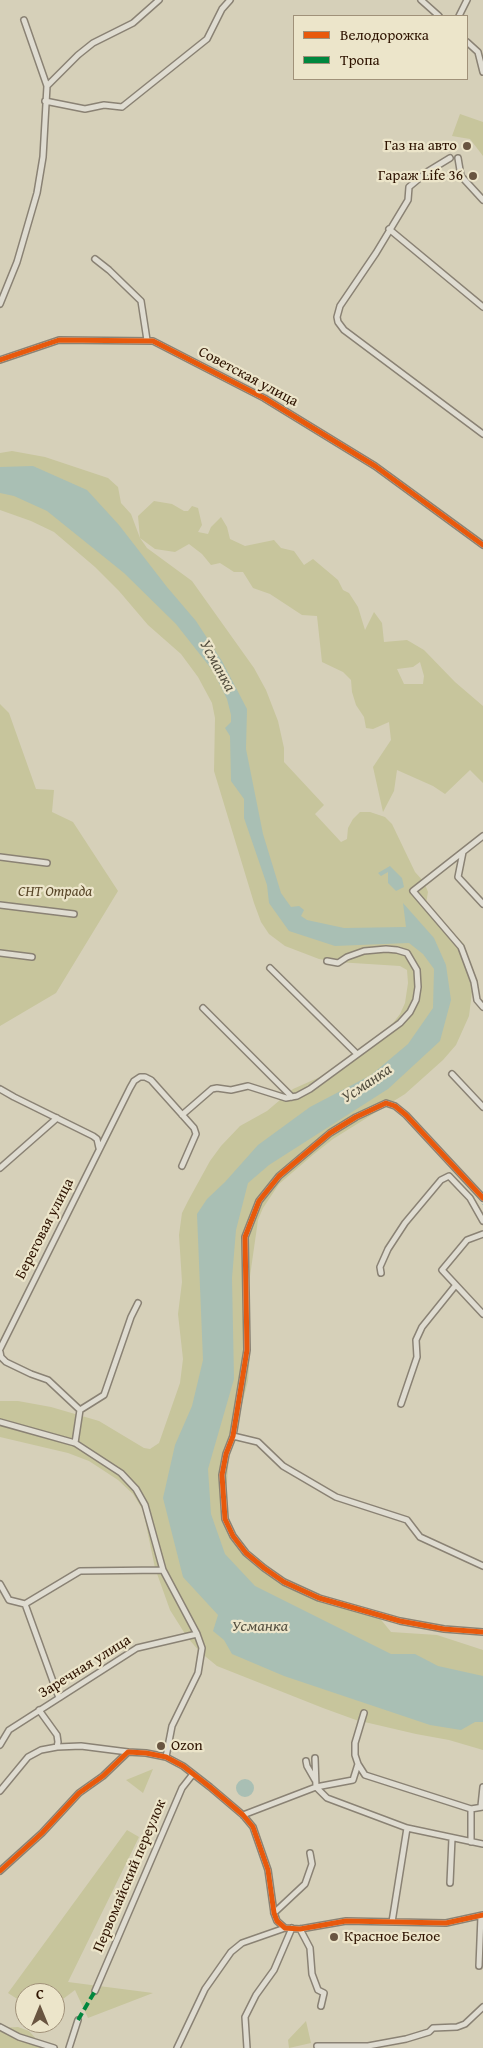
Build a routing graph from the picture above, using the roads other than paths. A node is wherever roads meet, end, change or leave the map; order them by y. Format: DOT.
graph roads {
  1 [pos="159,0"];
  2 [pos="230,0"];
  3 [pos="422,0"];
  4 [pos="467,0"];
  5 [pos="438,15"];
  6 [pos="460,15"];
  7 [pos="24,20"];
  8 [pos="468,43"];
  9 [pos="483,72"];
  10 [pos="47,86"];
  11 [pos="45,101"];
  12 [pos="450,158"];
  13 [pos="458,158"];
  14 [pos="483,200"];
  15 [pos="389,229"];
  16 [pos="95,259"];
  17 [pos="0,304"];
  18 [pos="483,307"];
  19 [pos="147,340"];
  20 [pos="0,360"];
  21 [pos="483,434"];
  22 [pos="483,545"];
  23 [pos="483,836"];
  24 [pos="463,851"];
  25 [pos="0,857"];
  26 [pos="46,863"];
  27 [pos="483,904"];
  28 [pos="0,905"];
  29 [pos="74,914"];
  30 [pos="0,953"];
  31 [pos="32,957"];
  32 [pos="327,961"];
  33 [pos="270,968"];
  34 [pos="483,1007"];
  35 [pos="203,1008"];
  36 [pos="357,1054"];
  37 [pos="452,1074"];
  38 [pos="0,1088"];
  39 [pos="292,1097"];
  40 [pos="483,1107"];
  41 [pos="182,1115"];
  42 [pos="57,1118"];
  43 [pos="99,1149"];
  44 [pos="182,1166"];
  45 [pos="0,1168"];
  46 [pos="483,1198"];
  47 [pos="483,1221"];
  48 [pos="483,1234"];
  49 [pos="381,1273"];
  50 [pos="455,1286"];
  51 [pos="138,1303"];
  52 [pos="483,1314"];
  53 [pos="0,1350"];
  54 [pos="401,1404"];
  55 [pos="80,1410"];
  56 [pos="0,1422"];
  57 [pos="233,1436"];
  58 [pos="75,1443"];
  59 [pos="483,1565"];
  60 [pos="163,1570"];
  61 [pos="0,1584"];
  62 [pos="25,1604"];
  63 [pos="483,1632"];
  64 [pos="197,1634"];
  65 [pos="58,1698"];
  66 [pos="40,1710"];
  67 [pos="364,1713"];
  68 [pos="0,1745"];
  69 [pos="57,1747"];
  70 [pos="128,1752"];
  71 [pos="166,1757"];
  72 [pos="315,1758"];
  73 [pos="306,1761"];
  74 [pos="358,1764"];
  75 [pos="193,1774"];
  76 [pos="315,1780"];
  77 [pos="316,1787"];
  78 [pos="483,1787"];
  79 [pos="0,1791"];
  80 [pos="482,1807"];
  81 [pos="471,1809"];
  82 [pos="243,1815"];
  83 [pos="407,1828"];
  84 [pos="452,1838"];
  85 [pos="471,1842"];
  86 [pos="483,1844"];
  87 [pos="310,1853"];
  88 [pos="0,1871"];
  89 [pos="450,1883"];
  90 [pos="274,1912"];
  91 [pos="482,1916"];
  92 [pos="392,1922"];
  93 [pos="285,1928"];
  94 [pos="292,1928"];
  95 [pos="300,1929"];
  96 [pos="479,1966"];
  97 [pos="95,1991"];
  98 [pos="322,2006"];
  99 [pos="483,2006"];
  100 [pos="78,2020"];
  101 [pos="0,2027"];
  102 [pos="317,2046"];
  103 [pos="54,2048"];
  104 [pos="69,2048"];
  105 [pos="177,2048"];
  106 [pos="247,2048"];
  1 -- 10 [label="street"];
  2 -- 11 [label="street"];
  3 -- 5 [label="street"];
  4 -- 6 [label="street"];
  7 -- 10 [label="street"];
  8 -- 9 [label="street"];
  10 -- 11 [label="street"];
  11 -- 17 [label="street"];
  12 -- 15 [label="street"];
  13 -- 14 [label="street"];
  15 -- 18 [label="street"];
  15 -- 21 [label="street"];
  16 -- 19 [label="street"];
  19 -- 20 [label="street, Советская улица"];
  19 -- 22 [label="street, Советская улица"];
  23 -- 24 [label="street"];
  24 -- 27 [label="street"];
  24 -- 34 [label="street"];
  25 -- 26 [label="street"];
  28 -- 29 [label="street"];
  30 -- 31 [label="street"];
  32 -- 36 [label="street"];
  33 -- 36 [label="street"];
  35 -- 39 [label="street"];
  36 -- 39 [label="street"];
  37 -- 40 [label="street"];
  38 -- 42 [label="street"];
  39 -- 41 [label="street"];
  41 -- 43 [label="street, Береговая улица"];
  41 -- 44 [label="street"];
  42 -- 43 [label="street"];
  42 -- 45 [label="street"];
  43 -- 53 [label="street, Береговая улица"];
  46 -- 57 [label="street"];
  47 -- 49 [label="street"];
  48 -- 50 [label="street"];
  50 -- 52 [label="street"];
  50 -- 54 [label="street"];
  51 -- 55 [label="street"];
  53 -- 55 [label="street, Береговая улица"];
  55 -- 58 [label="street"];
  56 -- 58 [label="street"];
  57 -- 59 [label="street"];
  57 -- 63 [label="street"];
  58 -- 60 [label="street"];
  60 -- 62 [label="street"];
  60 -- 64 [label="street"];
  61 -- 62 [label="street"];
  62 -- 65 [label="street"];
  64 -- 65 [label="street, Заречная улица"];
  64 -- 71 [label="street"];
  65 -- 66 [label="street, Заречная улица"];
  66 -- 68 [label="street, Заречная улица"];
  66 -- 69 [label="street"];
  67 -- 74 [label="street"];
  69 -- 70 [label="street"];
  69 -- 79 [label="street"];
  70 -- 71 [label="street"];
  70 -- 88 [label="street"];
  71 -- 75 [label="street"];
  72 -- 76 [label="street"];
  73 -- 76 [label="street"];
  74 -- 77 [label="street"];
  74 -- 81 [label="street"];
  75 -- 82 [label="street"];
  75 -- 97 [label="street, Первомайский переулок"];
  76 -- 77 [label="street"];
  77 -- 82 [label="street"];
  77 -- 83 [label="street"];
  78 -- 80 [label="street"];
  80 -- 81 [label="street"];
  81 -- 85 [label="street"];
  82 -- 90 [label="street"];
  83 -- 84 [label="street"];
  83 -- 92 [label="street"];
  84 -- 85 [label="street"];
  84 -- 89 [label="street"];
  85 -- 86 [label="street"];
  87 -- 90 [label="street"];
  90 -- 93 [label="street"];
  91 -- 92 [label="street"];
  91 -- 96 [label="street"];
  92 -- 95 [label="street"];
  93 -- 94 [label="street"];
  93 -- 105 [label="street"];
  94 -- 95 [label="street"];
  94 -- 106 [label="street"];
  95 -- 98 [label="street"];
  99 -- 102 [label="street"];
  100 -- 104 [label="street"];
  101 -- 103 [label="street"];
}
